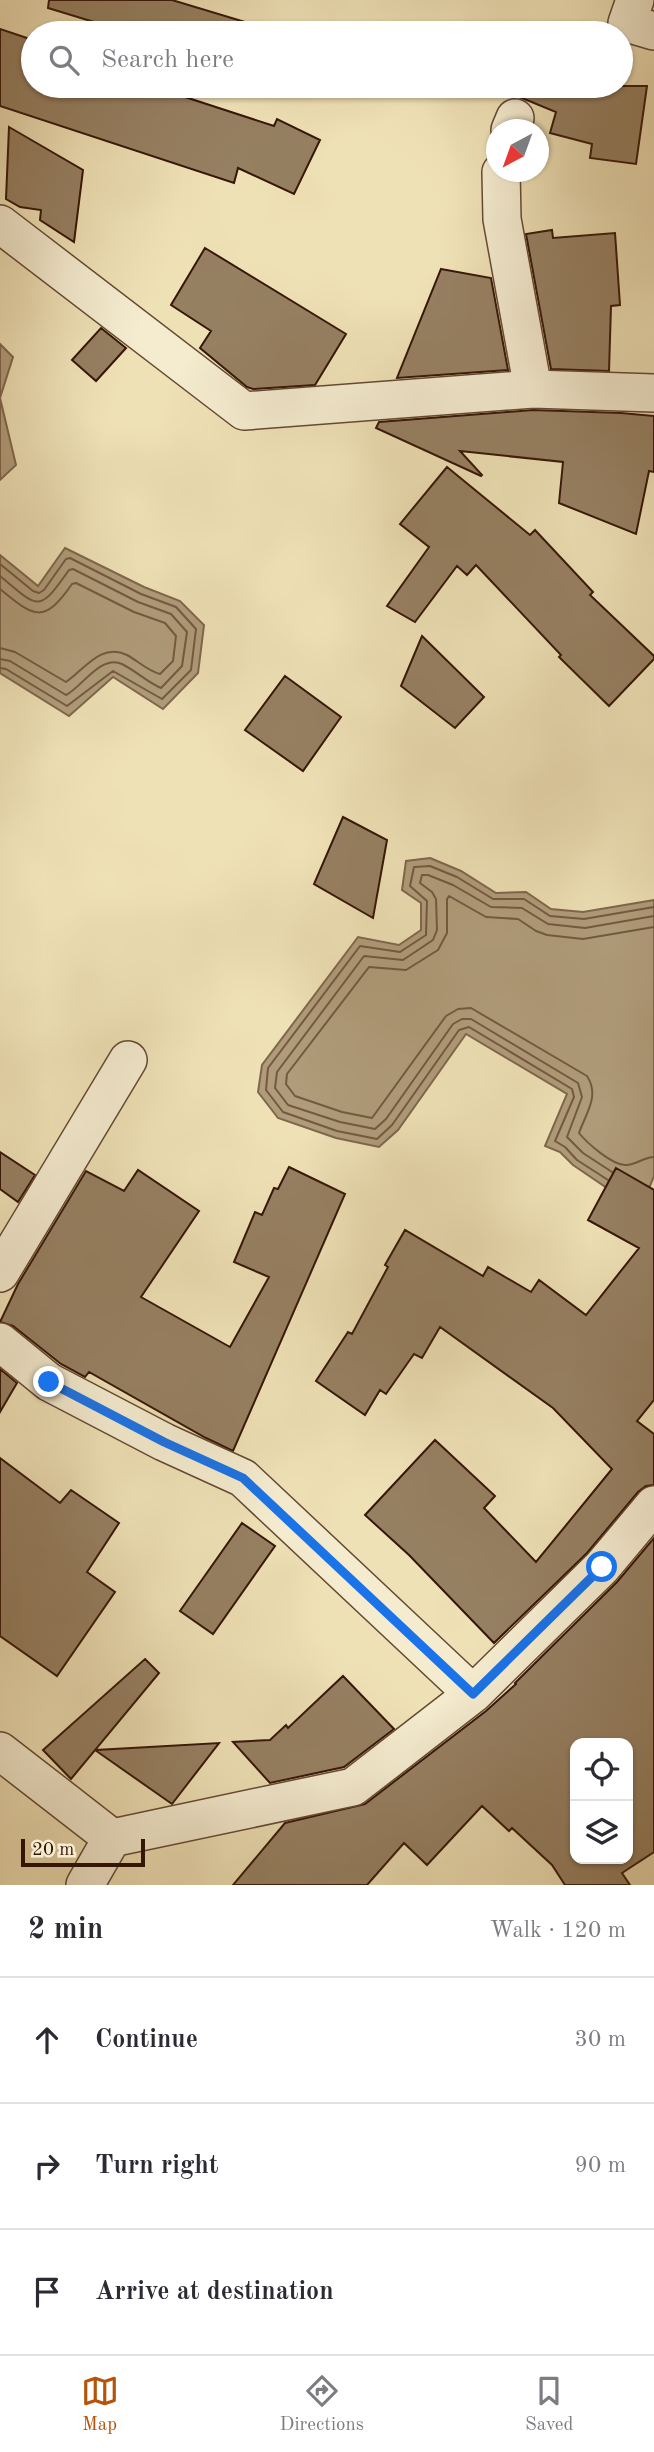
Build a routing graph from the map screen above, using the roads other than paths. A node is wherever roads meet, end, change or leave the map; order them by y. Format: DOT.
graph roads {
  1 [pos="635,0"];
  2 [pos="628,21"];
  3 [pos="633,25"];
  4 [pos="654,31"];
  5 [pos="500,182"];
  6 [pos="0,224"];
  7 [pos="533,389"];
  8 [pos="654,393"];
  9 [pos="128,1060"];
  10 [pos="0,1273"];
  11 [pos="0,1342"];
  12 [pos="654,1505"];
  13 [pos="473,1694"];
  14 [pos="0,1751"];
  15 [pos="112,1838"];
  16 [pos="85,1885"];
  1 -- 2 [label="street"];
  3 -- 4 [label="street"];
  5 -- 7 [label="street"];
  6 -- 7 [label="street"];
  7 -- 8 [label="street"];
  9 -- 10 [label="street"];
  11 -- 13 [label="street"];
  12 -- 13 [label="street"];
  13 -- 15 [label="street"];
  14 -- 15 [label="street"];
  15 -- 16 [label="street"];
}
